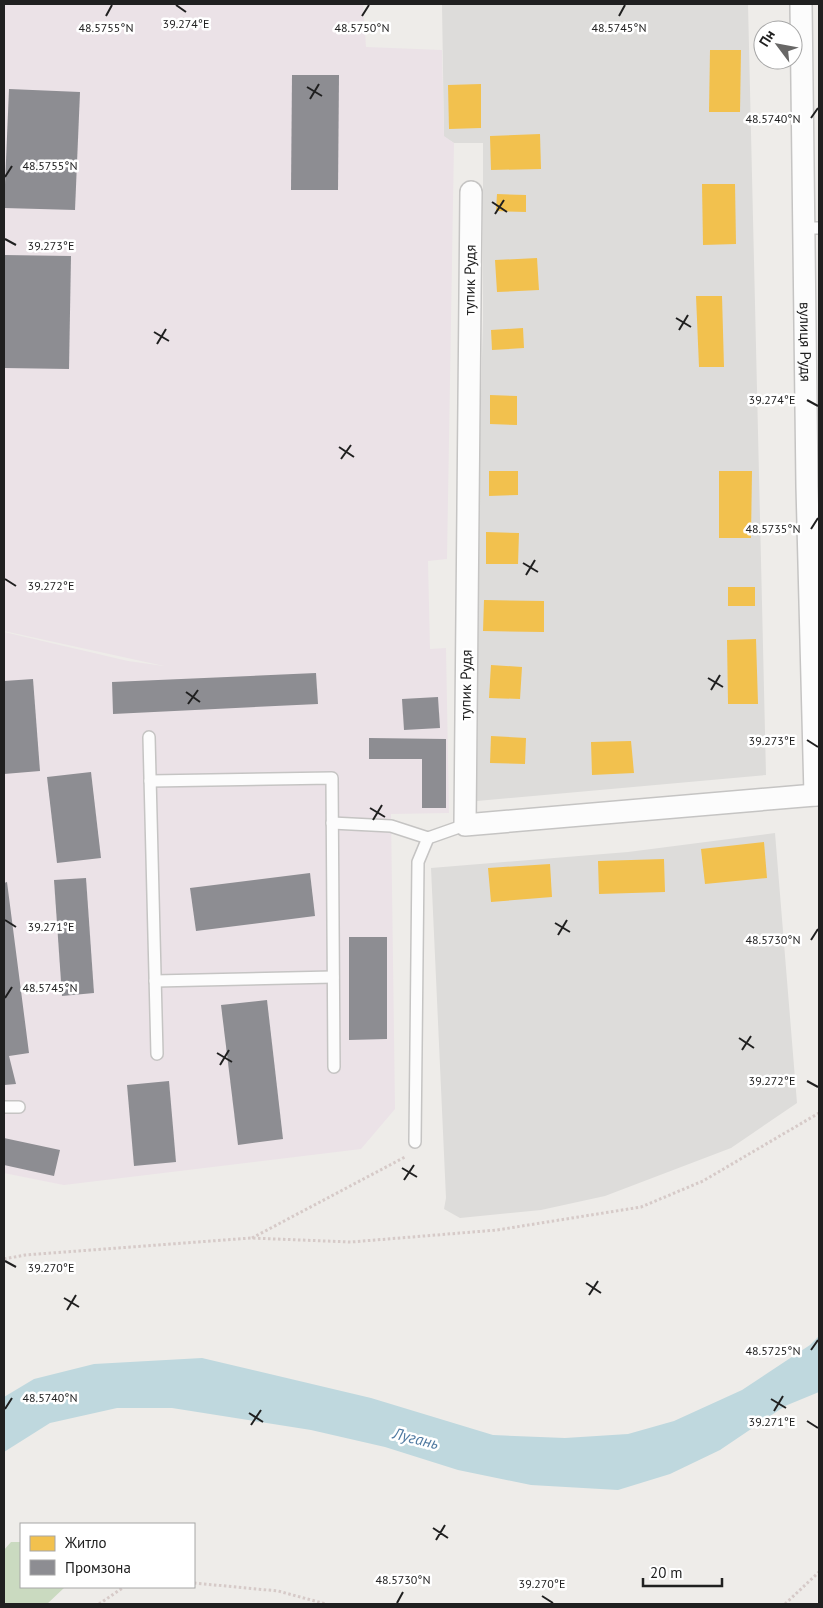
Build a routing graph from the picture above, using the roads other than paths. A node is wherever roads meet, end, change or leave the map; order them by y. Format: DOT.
graph roads {
  1 [pos="801,4"];
  2 [pos="471,192"];
  3 [pos="811,228"];
  4 [pos="813,486"];
  5 [pos="149,737"];
  6 [pos="150,781"];
  7 [pos="817,795"];
  8 [pos="332,823"];
  9 [pos="465,825"];
  10 [pos="428,838"];
  11 [pos="333,977"];
  12 [pos="156,981"];
  13 [pos="157,1054"];
  14 [pos="334,1067"];
  15 [pos="4,1107"];
  16 [pos="19,1107"];
  17 [pos="415,1142"];
  1 -- 3 [label="street, вулиця Рудя"];
  2 -- 9 [label="street, тупик Рудя"];
  3 -- 4 [label="street, вулиця Рудя"];
  4 -- 7 [label="street, вулиця Рудя"];
  5 -- 6 [label="lane"];
  6 -- 8 [label="lane"];
  6 -- 12 [label="lane"];
  7 -- 9 [label="street"];
  8 -- 10 [label="lane"];
  8 -- 11 [label="lane"];
  9 -- 10 [label="lane"];
  10 -- 17 [label="lane"];
  11 -- 12 [label="lane"];
  11 -- 14 [label="lane"];
  12 -- 13 [label="lane"];
  15 -- 16 [label="lane"];
}
